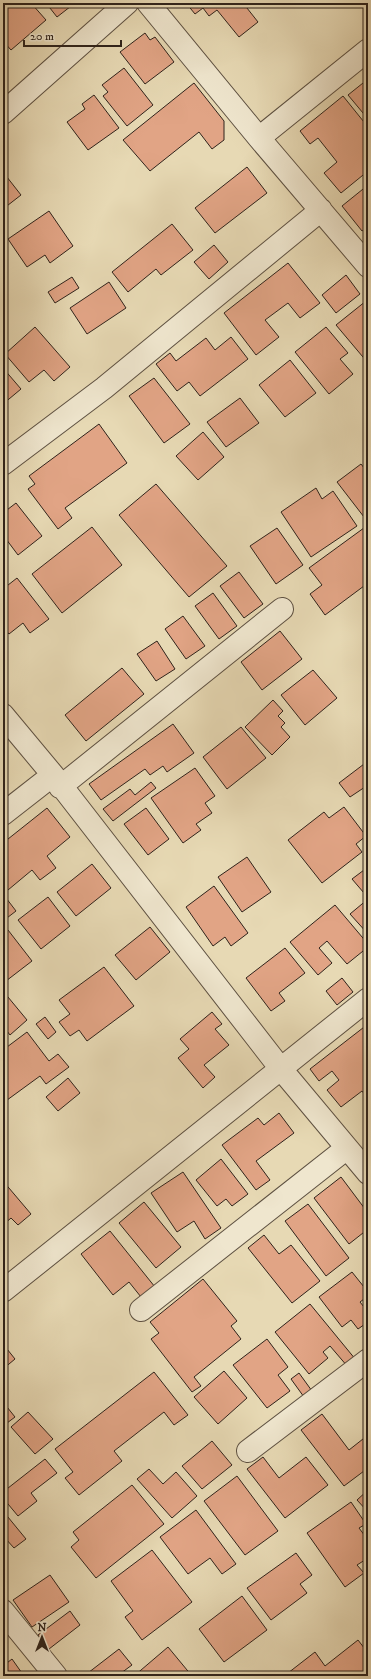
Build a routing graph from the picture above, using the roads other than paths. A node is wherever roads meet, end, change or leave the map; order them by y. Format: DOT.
graph roads {
  1 [pos="127,3"];
  2 [pos="148,3"];
  3 [pos="368,50"];
  4 [pos="3,113"];
  5 [pos="258,138"];
  6 [pos="321,210"];
  7 [pos="368,266"];
  8 [pos="3,464"];
  9 [pos="282,609"];
  10 [pos="3,715"];
  11 [pos="56,781"];
  12 [pos="3,814"];
  13 [pos="368,999"];
  14 [pos="281,1069"];
  15 [pos="347,1148"];
  16 [pos="368,1173"];
  17 [pos="3,1291"];
  18 [pos="141,1310"];
  19 [pos="368,1360"];
  20 [pos="248,1451"];
  21 [pos="3,1611"];
  22 [pos="56,1676"];
  1 -- 4 [label="street"];
  2 -- 5 [label="street"];
  3 -- 5 [label="street"];
  5 -- 6 [label="street"];
  6 -- 7 [label="street"];
  6 -- 8 [label="street"];
  9 -- 11 [label="street"];
  10 -- 11 [label="street"];
  11 -- 12 [label="street"];
  11 -- 14 [label="street"];
  13 -- 14 [label="street"];
  14 -- 15 [label="street"];
  14 -- 17 [label="street"];
  15 -- 16 [label="street"];
  15 -- 18 [label="street"];
  19 -- 20 [label="street"];
  21 -- 22 [label="street"];
}
